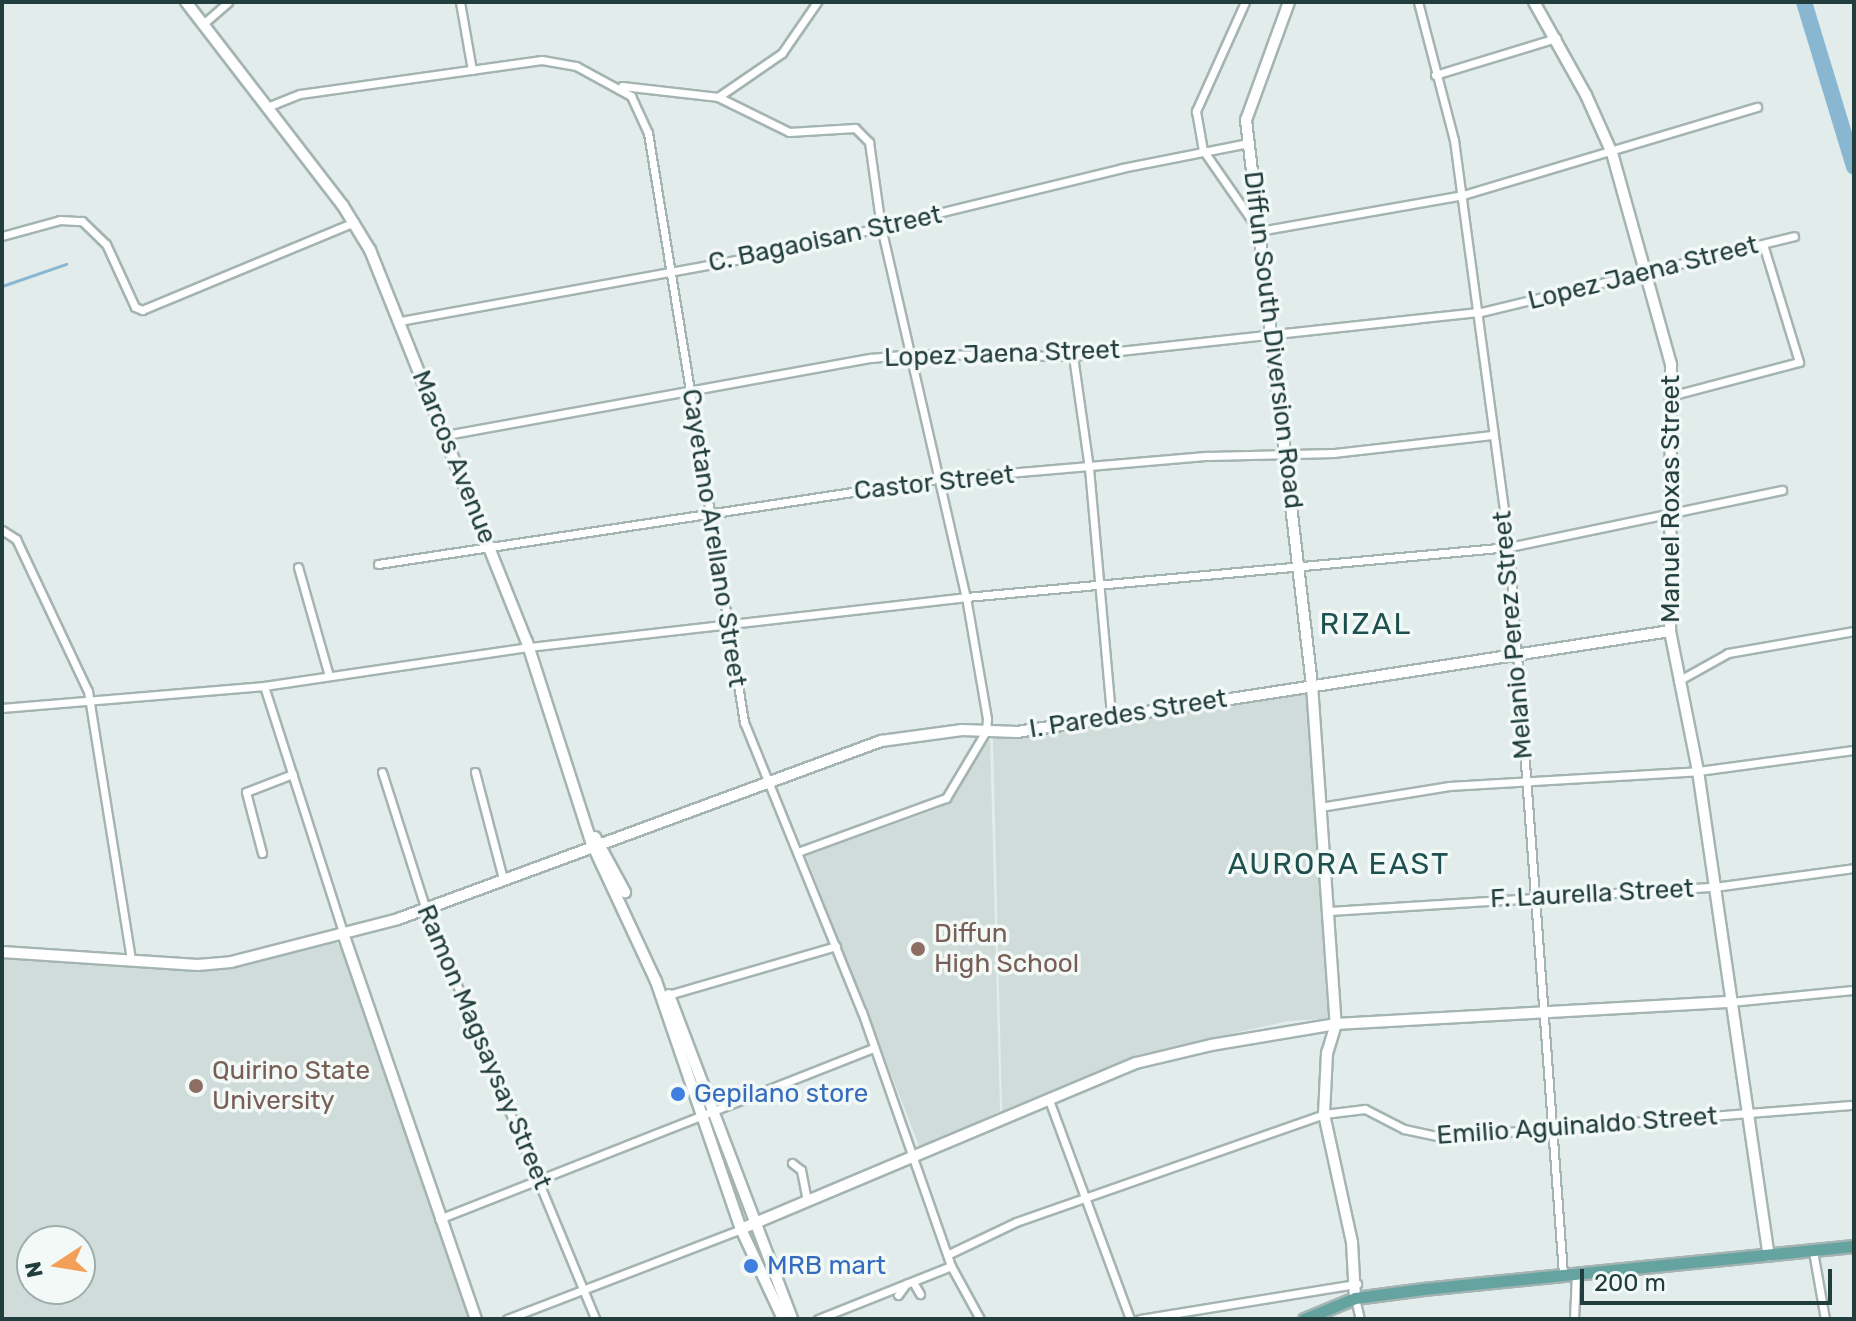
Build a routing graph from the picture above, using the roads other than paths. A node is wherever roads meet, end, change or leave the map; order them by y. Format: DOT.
graph roads {
  1 [pos="186,2"];
  2 [pos="228,2"];
  3 [pos="460,2"];
  4 [pos="817,2"];
  5 [pos="1245,2"];
  6 [pos="1289,2"];
  7 [pos="1418,2"];
  8 [pos="1534,2"];
  9 [pos="203,24"];
  10 [pos="1556,38"];
  11 [pos="472,70"];
  12 [pos="1435,75"];
  13 [pos="622,86"];
  14 [pos="718,97"];
  15 [pos="267,107"];
  16 [pos="1757,107"];
  17 [pos="1248,143"];
  18 [pos="1203,150"];
  19 [pos="1612,153"];
  20 [pos="1463,195"];
  21 [pos="354,222"];
  22 [pos="881,227"];
  23 [pos="1259,231"];
  24 [pos="2,236"];
  25 [pos="1794,236"];
  26 [pos="1763,244"];
  27 [pos="668,272"];
  28 [pos="1646,272"];
  29 [pos="1481,312"];
  30 [pos="400,321"];
  31 [pos="1275,336"];
  32 [pos="912,354"];
  33 [pos="1073,356"];
  34 [pos="691,391"];
  35 [pos="1674,395"];
  36 [pos="446,435"];
  37 [pos="1493,435"];
  38 [pos="1289,455"];
  39 [pos="1089,468"];
  40 [pos="938,479"];
  41 [pos="1782,490"];
  42 [pos="710,510"];
  43 [pos="1668,517"];
  44 [pos="2,530"];
  45 [pos="489,544"];
  46 [pos="1509,547"];
  47 [pos="378,564"];
  48 [pos="298,567"];
  49 [pos="1302,567"];
  50 [pos="1098,586"];
  51 [pos="966,597"];
  52 [pos="729,623"];
  53 [pos="1670,631"];
  54 [pos="1854,631"];
  55 [pos="529,647"];
  56 [pos="1517,654"];
  57 [pos="329,676"];
  58 [pos="1678,681"];
  59 [pos="1312,685"];
  60 [pos="264,686"];
  61 [pos="89,702"];
  62 [pos="2,708"];
  63 [pos="1111,714"];
  64 [pos="986,731"];
  65 [pos="1854,750"];
  66 [pos="1698,771"];
  67 [pos="382,772"];
  68 [pos="475,772"];
  69 [pos="293,774"];
  70 [pos="770,780"];
  71 [pos="1525,781"];
  72 [pos="1320,807"];
  73 [pos="594,839"];
  74 [pos="798,852"];
  75 [pos="262,853"];
  76 [pos="1854,868"];
  77 [pos="503,879"];
  78 [pos="1714,887"];
  79 [pos="1533,898"];
  80 [pos="426,910"];
  81 [pos="1329,911"];
  82 [pos="344,936"];
  83 [pos="836,946"];
  84 [pos="2,952"];
  85 [pos="131,958"];
  86 [pos="1854,990"];
  87 [pos="666,995"];
  88 [pos="1731,1002"];
  89 [pos="1542,1014"];
  90 [pos="1336,1024"];
  91 [pos="871,1049"];
  92 [pos="1049,1100"];
  93 [pos="1854,1105"];
  94 [pos="1324,1114"];
  95 [pos="1750,1114"];
  96 [pos="705,1116"];
  97 [pos="1553,1126"];
  98 [pos="912,1155"];
  99 [pos="792,1163"];
  100 [pos="541,1180"];
  101 [pos="807,1200"];
  102 [pos="1084,1202"];
  103 [pos="439,1219"];
  104 [pos="747,1226"];
  105 [pos="1854,1246"];
  106 [pos="1813,1251"];
  107 [pos="949,1254"];
  108 [pos="1769,1256"];
  109 [pos="951,1266"];
  110 [pos="1570,1274"];
  111 [pos="910,1283"];
  112 [pos="1357,1284"];
  113 [pos="583,1290"];
  114 [pos="920,1294"];
  115 [pos="898,1295"];
  116 [pos="1355,1298"];
  117 [pos="1314,1316"];
  118 [pos="476,1319"];
  119 [pos="507,1319"];
  120 [pos="595,1319"];
  121 [pos="783,1319"];
  122 [pos="792,1319"];
  123 [pos="818,1319"];
  124 [pos="980,1319"];
  125 [pos="1130,1319"];
  126 [pos="1140,1319"];
  127 [pos="1304,1319"];
  128 [pos="1360,1319"];
  129 [pos="1574,1319"];
  130 [pos="1825,1319"];
  1 -- 9 [label="street, Marcos Avenue"];
  2 -- 9 [label="street"];
  3 -- 11 [label="street"];
  4 -- 14 [label="street"];
  5 -- 18 [label="street"];
  6 -- 17 [label="street, Diffun South Diversion Road"];
  7 -- 12 [label="street, Melanio Perez Street"];
  8 -- 10 [label="street, Manuel Roxas Street"];
  9 -- 15 [label="street, Marcos Avenue"];
  10 -- 12 [label="street"];
  10 -- 19 [label="street, Manuel Roxas Street"];
  11 -- 13 [label="street"];
  11 -- 15 [label="street"];
  12 -- 20 [label="street, Melanio Perez Street"];
  13 -- 14 [label="street"];
  13 -- 27 [label="street, Cayetano Arellano Street"];
  14 -- 22 [label="street"];
  15 -- 21 [label="street, Marcos Avenue"];
  16 -- 19 [label="street"];
  17 -- 18 [label="street, C. Bagaoisan Street"];
  17 -- 23 [label="street, Diffun South Diversion Road"];
  18 -- 22 [label="street, C. Bagaoisan Street"];
  18 -- 23 [label="street"];
  19 -- 20 [label="street"];
  19 -- 28 [label="street, Manuel Roxas Street"];
  20 -- 23 [label="street"];
  20 -- 29 [label="street, Melanio Perez Street"];
  21 -- 24 [label="street"];
  21 -- 30 [label="street, Marcos Avenue"];
  22 -- 27 [label="street, C. Bagaoisan Street"];
  22 -- 32 [label="street"];
  23 -- 31 [label="street, Diffun South Diversion Road"];
  25 -- 26 [label="street, Lopez Jaena Street"];
  26 -- 28 [label="street, Lopez Jaena Street"];
  26 -- 35 [label="street"];
  27 -- 30 [label="street, C. Bagaoisan Street"];
  27 -- 34 [label="street, Cayetano Arellano Street"];
  28 -- 29 [label="street, Lopez Jaena Street"];
  28 -- 35 [label="street, Manuel Roxas Street"];
  29 -- 31 [label="street, Lopez Jaena Street"];
  29 -- 37 [label="street, Melanio Perez Street"];
  30 -- 36 [label="street, Marcos Avenue"];
  31 -- 33 [label="street, Lopez Jaena Street"];
  31 -- 38 [label="street, Diffun South Diversion Road"];
  32 -- 33 [label="street, Lopez Jaena Street"];
  32 -- 34 [label="street, Lopez Jaena Street"];
  32 -- 40 [label="street"];
  33 -- 39 [label="street"];
  34 -- 36 [label="street, Lopez Jaena Street"];
  34 -- 42 [label="street, Cayetano Arellano Street"];
  35 -- 43 [label="street, Manuel Roxas Street"];
  36 -- 45 [label="street, Marcos Avenue"];
  37 -- 38 [label="street, Castor Street"];
  37 -- 46 [label="street, Melanio Perez Street"];
  38 -- 39 [label="street, Castor Street"];
  38 -- 49 [label="street, Diffun South Diversion Road"];
  39 -- 40 [label="street, Castor Street"];
  39 -- 50 [label="street"];
  40 -- 42 [label="street, Castor Street"];
  40 -- 51 [label="street"];
  41 -- 43 [label="street"];
  42 -- 45 [label="street, Castor Street"];
  42 -- 52 [label="street, Cayetano Arellano Street"];
  43 -- 46 [label="street"];
  43 -- 53 [label="street, Manuel Roxas Street"];
  44 -- 61 [label="street"];
  45 -- 47 [label="street, Castor Street"];
  45 -- 55 [label="street, Marcos Avenue"];
  46 -- 49 [label="street"];
  46 -- 56 [label="street, Melanio Perez Street"];
  48 -- 57 [label="street"];
  49 -- 50 [label="street"];
  49 -- 59 [label="street, Diffun South Diversion Road"];
  50 -- 51 [label="street"];
  50 -- 63 [label="street"];
  51 -- 52 [label="street"];
  51 -- 64 [label="street"];
  52 -- 55 [label="street"];
  52 -- 70 [label="street, Cayetano Arellano Street"];
  53 -- 56 [label="street, I. Paredes Street"];
  53 -- 58 [label="street, Manuel Roxas Street"];
  54 -- 58 [label="street"];
  55 -- 57 [label="street"];
  55 -- 73 [label="street, Marcos Avenue"];
  56 -- 59 [label="street, I. Paredes Street"];
  56 -- 71 [label="street, Melanio Perez Street"];
  57 -- 60 [label="street"];
  58 -- 66 [label="street, Manuel Roxas Street"];
  59 -- 63 [label="street, I. Paredes Street"];
  59 -- 72 [label="street, Diffun South Diversion Road"];
  60 -- 61 [label="street"];
  60 -- 69 [label="street"];
  61 -- 62 [label="street"];
  61 -- 85 [label="street"];
  63 -- 64 [label="street, I. Paredes Street"];
  64 -- 70 [label="street, I. Paredes Street"];
  64 -- 74 [label="street"];
  65 -- 66 [label="street"];
  66 -- 71 [label="street"];
  66 -- 78 [label="street, Manuel Roxas Street"];
  67 -- 80 [label="street, Ramon Magsaysay Street"];
  68 -- 77 [label="street"];
  69 -- 75 [label="street"];
  69 -- 82 [label="street"];
  70 -- 73 [label="street, I. Paredes Street"];
  70 -- 74 [label="street, Cayetano Arellano Street"];
  71 -- 72 [label="street"];
  71 -- 79 [label="street, Melanio Perez Street"];
  72 -- 81 [label="street, Diffun South Diversion Road"];
  73 -- 77 [label="street, I. Paredes Street"];
  73 -- 87 [label="street, Marcos Avenue"];
  74 -- 83 [label="street, Cayetano Arellano Street"];
  76 -- 78 [label="street, F. Laurella Street"];
  77 -- 80 [label="street, I. Paredes Street"];
  78 -- 79 [label="street, F. Laurella Street"];
  78 -- 88 [label="street, Manuel Roxas Street"];
  79 -- 81 [label="street, F. Laurella Street"];
  79 -- 89 [label="street, Melanio Perez Street"];
  80 -- 82 [label="street, I. Paredes Street"];
  80 -- 100 [label="street, Ramon Magsaysay Street"];
  81 -- 90 [label="street, Diffun South Diversion Road"];
  82 -- 85 [label="street, I. Paredes Street"];
  82 -- 103 [label="street"];
  83 -- 87 [label="street"];
  83 -- 91 [label="street, Cayetano Arellano Street"];
  84 -- 85 [label="street, I. Paredes Street"];
  86 -- 88 [label="street"];
  87 -- 96 [label="street, Marcos Avenue"];
  88 -- 89 [label="street"];
  88 -- 95 [label="street, Manuel Roxas Street"];
  89 -- 90 [label="street"];
  89 -- 97 [label="street, Melanio Perez Street"];
  90 -- 92 [label="street"];
  90 -- 94 [label="street, Diffun South Diversion Road"];
  91 -- 96 [label="street"];
  91 -- 98 [label="street, Cayetano Arellano Street"];
  92 -- 98 [label="street"];
  92 -- 102 [label="street"];
  93 -- 95 [label="street, Emilio Aguinaldo Street"];
  94 -- 97 [label="street, Emilio Aguinaldo Street"];
  94 -- 102 [label="street, Emilio Aguinaldo Street"];
  94 -- 112 [label="street, Diffun South Diversion Road"];
  95 -- 97 [label="street, Emilio Aguinaldo Street"];
  95 -- 108 [label="street, Manuel Roxas Street"];
  96 -- 100 [label="street"];
  96 -- 104 [label="street, Marcos Avenue"];
  97 -- 110 [label="street, Melanio Perez Street"];
  98 -- 101 [label="street"];
  98 -- 107 [label="street, Cayetano Arellano Street"];
  99 -- 101 [label="street"];
  100 -- 103 [label="street"];
  100 -- 113 [label="street, Ramon Magsaysay Street"];
  101 -- 104 [label="street"];
  102 -- 107 [label="street, Emilio Aguinaldo Street"];
  102 -- 125 [label="street"];
  103 -- 118 [label="street"];
  104 -- 113 [label="street"];
  104 -- 121 [label="street, Marcos Avenue"];
  104 -- 122 [label="street, Marcos Avenue"];
  105 -- 106 [label="main road"];
  106 -- 108 [label="main road"];
  106 -- 130 [label="street"];
  107 -- 109 [label="street, Cayetano Arellano Street"];
  108 -- 110 [label="main road"];
  109 -- 111 [label="street"];
  109 -- 124 [label="street, Cayetano Arellano Street"];
  110 -- 116 [label="main road"];
  110 -- 129 [label="street, Melanio Perez Street"];
  111 -- 114 [label="street"];
  111 -- 115 [label="street"];
  111 -- 123 [label="street"];
  112 -- 116 [label="street, Diffun South Diversion Road"];
  112 -- 126 [label="street"];
  113 -- 119 [label="street"];
  113 -- 120 [label="street, Ramon Magsaysay Street"];
  116 -- 117 [label="main road"];
  116 -- 128 [label="street"];
  117 -- 127 [label="main road"];
}
